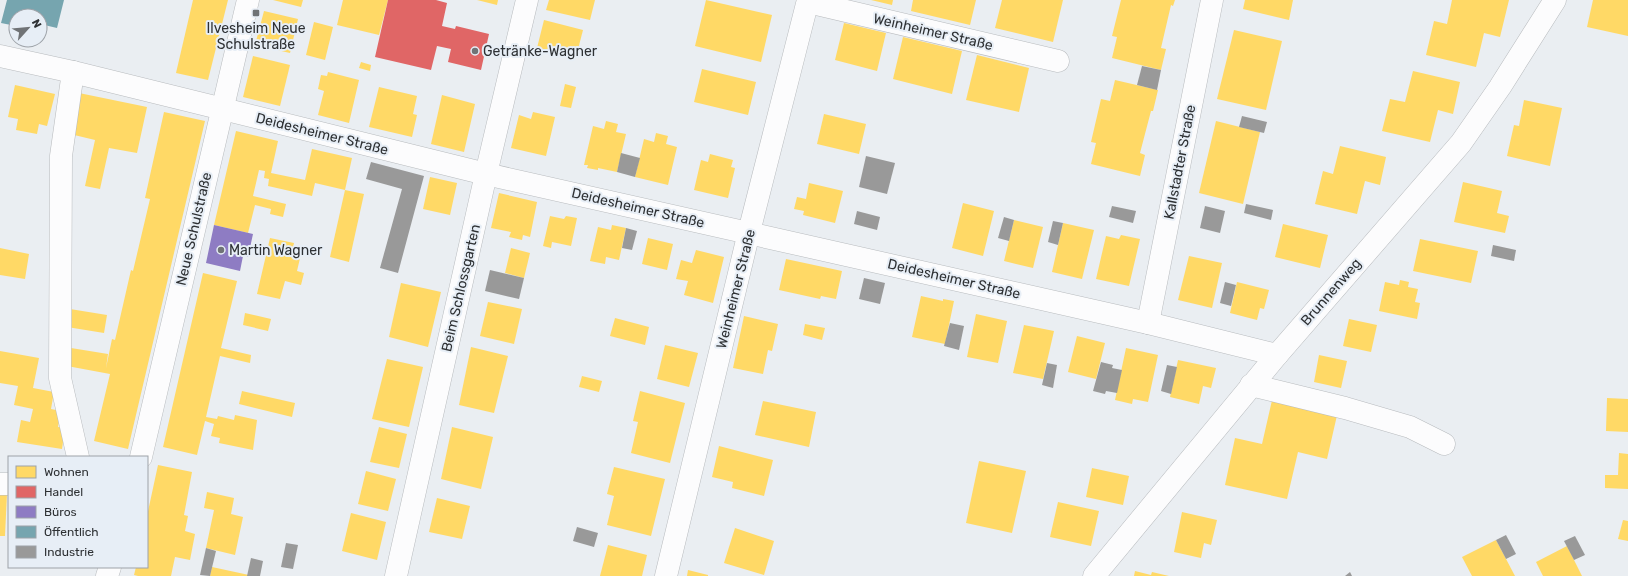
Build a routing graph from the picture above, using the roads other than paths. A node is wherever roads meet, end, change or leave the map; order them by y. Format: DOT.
graph roads {
  1 [pos="248,0"];
  2 [pos="527,0"];
  3 [pos="1212,0"];
  4 [pos="1555,0"];
  5 [pos="808,1"];
  6 [pos="0,56"];
  7 [pos="1058,61"];
  8 [pos="73,72"];
  9 [pos="222,109"];
  10 [pos="486,174"];
  11 [pos="749,232"];
  12 [pos="1148,323"];
  13 [pos="1277,355"];
  14 [pos="1252,385"];
  15 [pos="1444,444"];
  16 [pos="78,456"];
  17 [pos="141,456"];
  18 [pos="396,576"];
  19 [pos="666,576"];
  20 [pos="1094,576"];
  1 -- 9 [label="street, Neue Schulstraße"];
  2 -- 10 [label="street, Beim Schlossgarten"];
  3 -- 12 [label="street, Kallstadter Straße"];
  4 -- 13 [label="street, Brunnenweg"];
  5 -- 7 [label="street, Weinheimer Straße"];
  5 -- 11 [label="street, Weinheimer Straße"];
  6 -- 8 [label="street, Deidesheimer Straße"];
  8 -- 9 [label="street, Deidesheimer Straße"];
  8 -- 16 [label="street"];
  9 -- 10 [label="street, Deidesheimer Straße"];
  9 -- 17 [label="street, Neue Schulstraße"];
  10 -- 11 [label="street, Deidesheimer Straße"];
  10 -- 18 [label="street, Beim Schlossgarten"];
  11 -- 12 [label="street, Deidesheimer Straße"];
  11 -- 19 [label="street, Weinheimer Straße"];
  12 -- 13 [label="street, Deidesheimer Straße"];
  13 -- 14 [label="street, Brunnenweg"];
  14 -- 15 [label="street"];
  14 -- 20 [label="street, Brunnenweg"];
}
